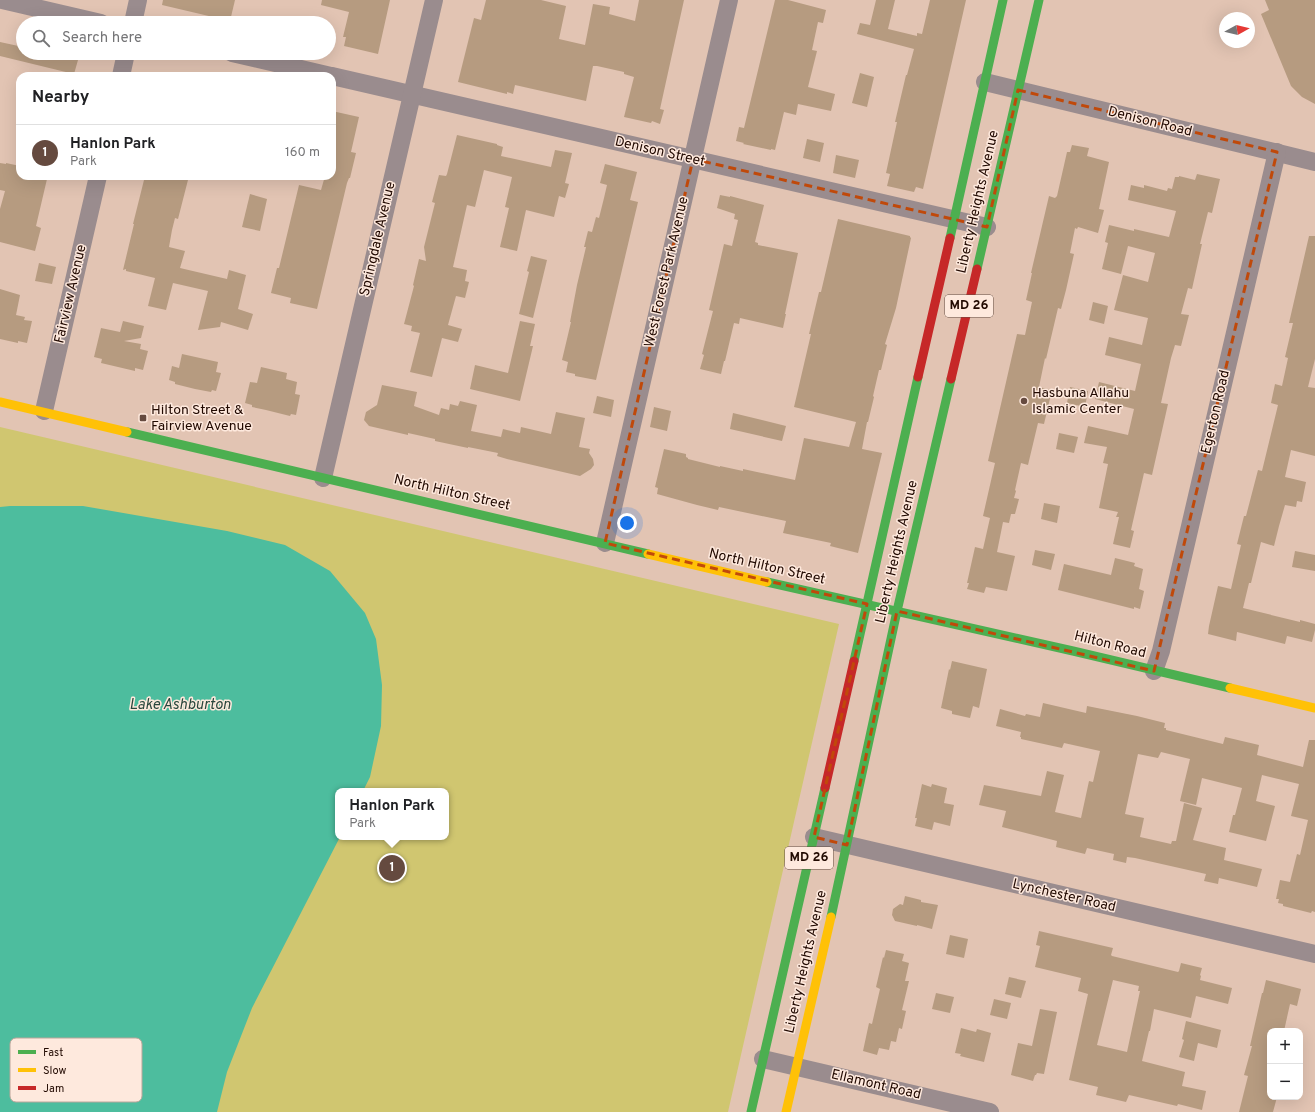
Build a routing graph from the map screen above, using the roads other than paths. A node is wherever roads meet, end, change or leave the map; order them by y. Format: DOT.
graph roads {
  1 [pos="2,0"];
  2 [pos="138,0"];
  3 [pos="434,0"];
  4 [pos="729,0"];
  5 [pos="1003,0"];
  6 [pos="1039,0"];
  7 [pos="71,16"];
  8 [pos="135,16"];
  9 [pos="124,60"];
  10 [pos="262,60"];
  11 [pos="122,72"];
  12 [pos="315,72"];
  13 [pos="336,77"];
  14 [pos="985,82"];
  15 [pos="1018,90"];
  16 [pos="412,95"];
  17 [pos="1277,152"];
  18 [pos="693,159"];
  19 [pos="1315,162"];
  20 [pos="97,180"];
  21 [pos="954,220"];
  22 [pos="987,228"];
  23 [pos="0,402"];
  24 [pos="44,411"];
  25 [pos="323,478"];
  26 [pos="605,543"];
  27 [pos="867,604"];
  28 [pos="897,611"];
  29 [pos="1154,671"];
  30 [pos="1315,708"];
  31 [pos="814,837"];
  32 [pos="847,845"];
  33 [pos="1315,954"];
  34 [pos="763,1059"];
  35 [pos="796,1066"];
  36 [pos="751,1112"];
  37 [pos="786,1112"];
  38 [pos="990,1112"];
  1 -- 7 [label="street"];
  2 -- 8 [label="street"];
  3 -- 16 [label="street, Springdale Avenue"];
  4 -- 18 [label="street, West Forest Park Avenue"];
  5 -- 14 [label="main road, Liberty Heights Avenue / MD 26"];
  6 -- 15 [label="main road, Liberty Heights Avenue / MD 26"];
  9 -- 11 [label="street"];
  10 -- 12 [label="street, Denison Street"];
  13 -- 16 [label="street, Denison Street"];
  14 -- 15 [label="street, Denison Road"];
  14 -- 21 [label="main road, Liberty Heights Avenue / MD 26"];
  15 -- 17 [label="street, Denison Road"];
  15 -- 22 [label="main road, Liberty Heights Avenue / MD 26"];
  16 -- 18 [label="street, Denison Street"];
  16 -- 25 [label="street, Springdale Avenue"];
  17 -- 19 [label="street, Denison Road"];
  17 -- 29 [label="street, Egerton Road"];
  18 -- 21 [label="street, Denison Street"];
  18 -- 26 [label="street, West Forest Park Avenue"];
  20 -- 24 [label="street, Fairview Avenue"];
  21 -- 22 [label="street, Denison Street"];
  21 -- 27 [label="main road, Liberty Heights Avenue / MD 26"];
  22 -- 28 [label="main road, Liberty Heights Avenue / MD 26"];
  23 -- 24 [label="main road, North Hilton Street"];
  24 -- 25 [label="main road, North Hilton Street"];
  25 -- 26 [label="main road, North Hilton Street"];
  26 -- 27 [label="main road, North Hilton Street"];
  27 -- 28 [label="main road, North Hilton Street"];
  27 -- 31 [label="main road, Liberty Heights Avenue / MD 26"];
  28 -- 29 [label="main road, Hilton Road"];
  28 -- 32 [label="main road, Liberty Heights Avenue / MD 26"];
  29 -- 30 [label="main road, Hilton Road"];
  31 -- 32 [label="street, Lynchester Road"];
  31 -- 34 [label="main road, Liberty Heights Avenue / MD 26"];
  32 -- 33 [label="street, Lynchester Road"];
  32 -- 35 [label="main road, Liberty Heights Avenue / MD 26"];
  34 -- 35 [label="street, Ellamont Road"];
  34 -- 36 [label="main road, Liberty Heights Avenue / MD 26"];
  35 -- 37 [label="main road, Liberty Heights Avenue / MD 26"];
  35 -- 38 [label="street, Ellamont Road"];
}
